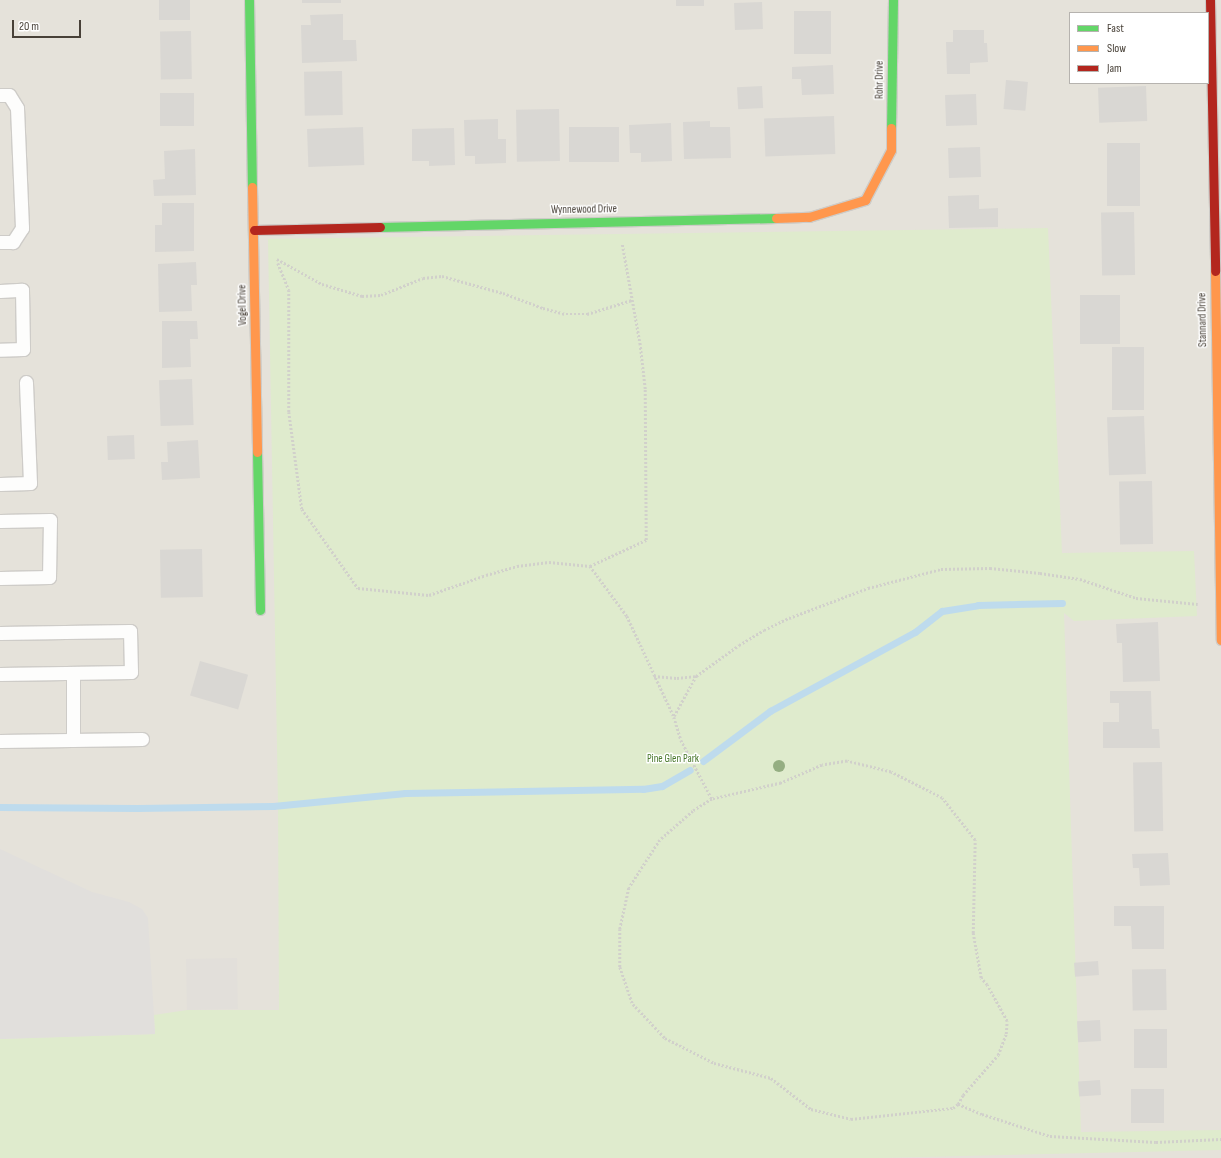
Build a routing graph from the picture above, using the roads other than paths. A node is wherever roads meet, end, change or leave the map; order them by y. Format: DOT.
graph roads {
  1 [pos="249,0"];
  2 [pos="893,0"];
  3 [pos="1210,0"];
  4 [pos="0,95"];
  5 [pos="887,159"];
  6 [pos="254,230"];
  7 [pos="0,242"];
  8 [pos="0,291"];
  9 [pos="0,350"];
  10 [pos="26,382"];
  11 [pos="0,484"];
  12 [pos="0,521"];
  13 [pos="0,578"];
  14 [pos="1221,595"];
  15 [pos="260,610"];
  16 [pos="0,632"];
  17 [pos="1221,640"];
  18 [pos="73,673"];
  19 [pos="0,674"];
  20 [pos="142,739"];
  21 [pos="73,740"];
  22 [pos="0,741"];
  1 -- 6 [label="street, Vogel Drive"];
  2 -- 5 [label="street, Rohr Drive"];
  3 -- 14 [label="street, Stannard Drive"];
  4 -- 7 [label="lane"];
  5 -- 6 [label="street, Wynnewood Drive"];
  6 -- 15 [label="street, Vogel Drive"];
  8 -- 9 [label="lane"];
  10 -- 11 [label="lane"];
  12 -- 13 [label="lane"];
  14 -- 17 [label="street, Stannard Drive"];
  16 -- 18 [label="lane"];
  18 -- 19 [label="lane"];
  18 -- 21 [label="lane"];
  20 -- 21 [label="lane"];
  21 -- 22 [label="lane"];
}
